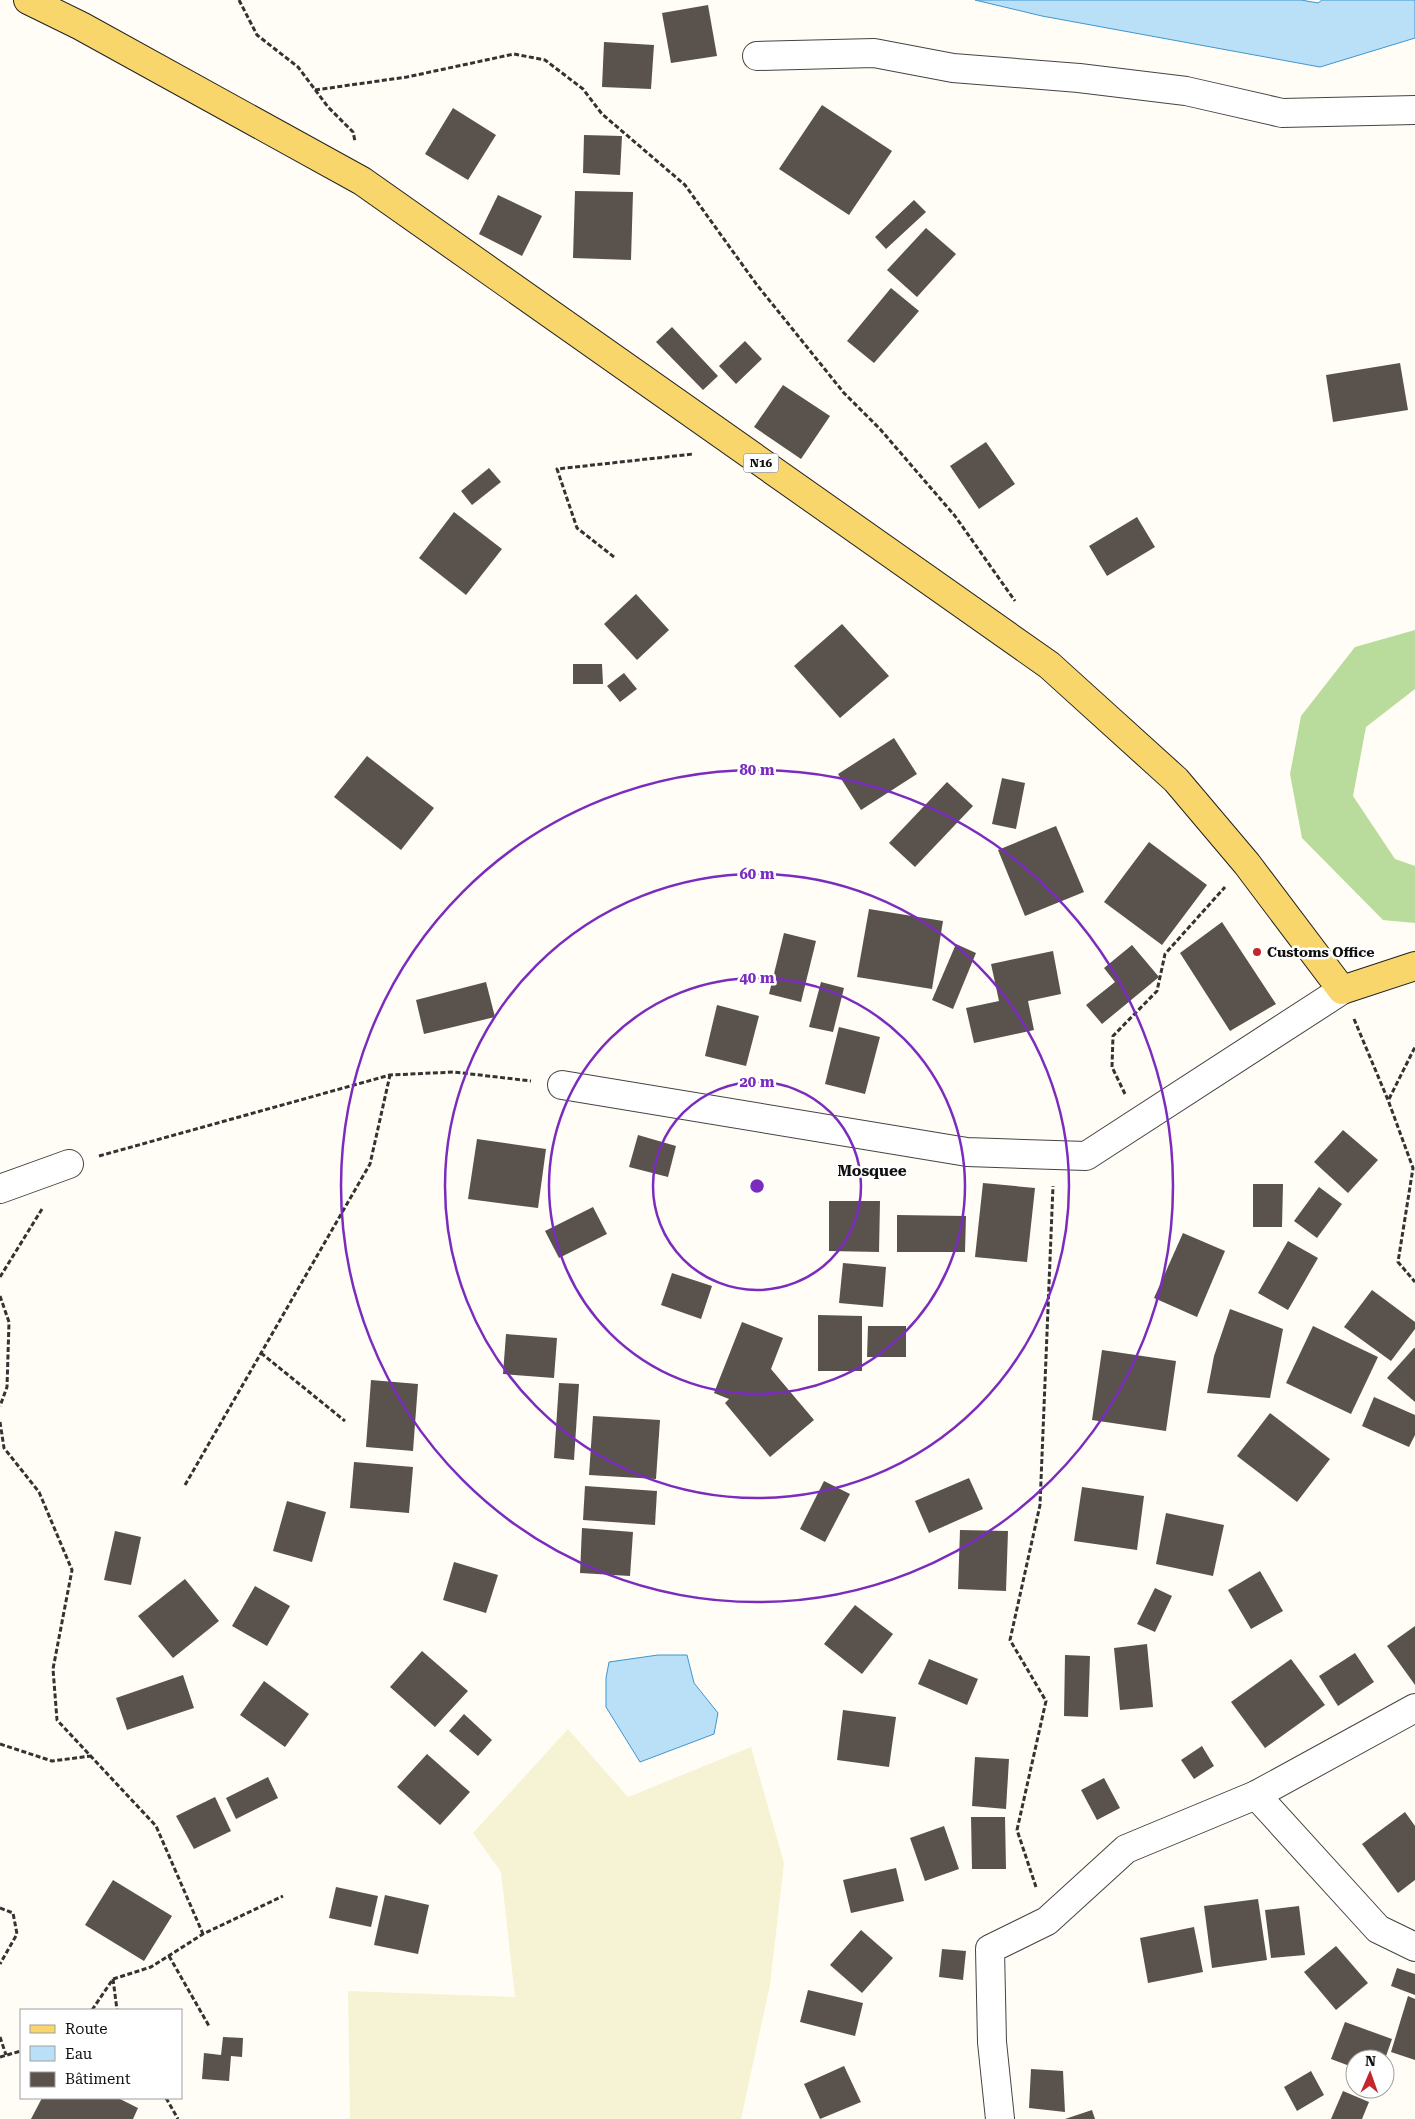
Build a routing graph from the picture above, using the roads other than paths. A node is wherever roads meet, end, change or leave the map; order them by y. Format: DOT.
graph roads {
  1 [pos="28,0"];
  2 [pos="757,56"];
  3 [pos="1415,110"];
  4 [pos="1415,966"];
  5 [pos="1342,990"];
  6 [pos="562,1085"];
  7 [pos="69,1164"];
  8 [pos="0,1189"];
  9 [pos="1415,1708"];
  10 [pos="1256,1795"];
  11 [pos="1415,1947"];
  12 [pos="1000,2119"];
  1 -- 5 [label="main road, N16"];
  2 -- 3 [label="street"];
  4 -- 5 [label="main road"];
  5 -- 6 [label="street"];
  7 -- 8 [label="street"];
  9 -- 10 [label="street"];
  10 -- 11 [label="street"];
  10 -- 12 [label="street"];
}
